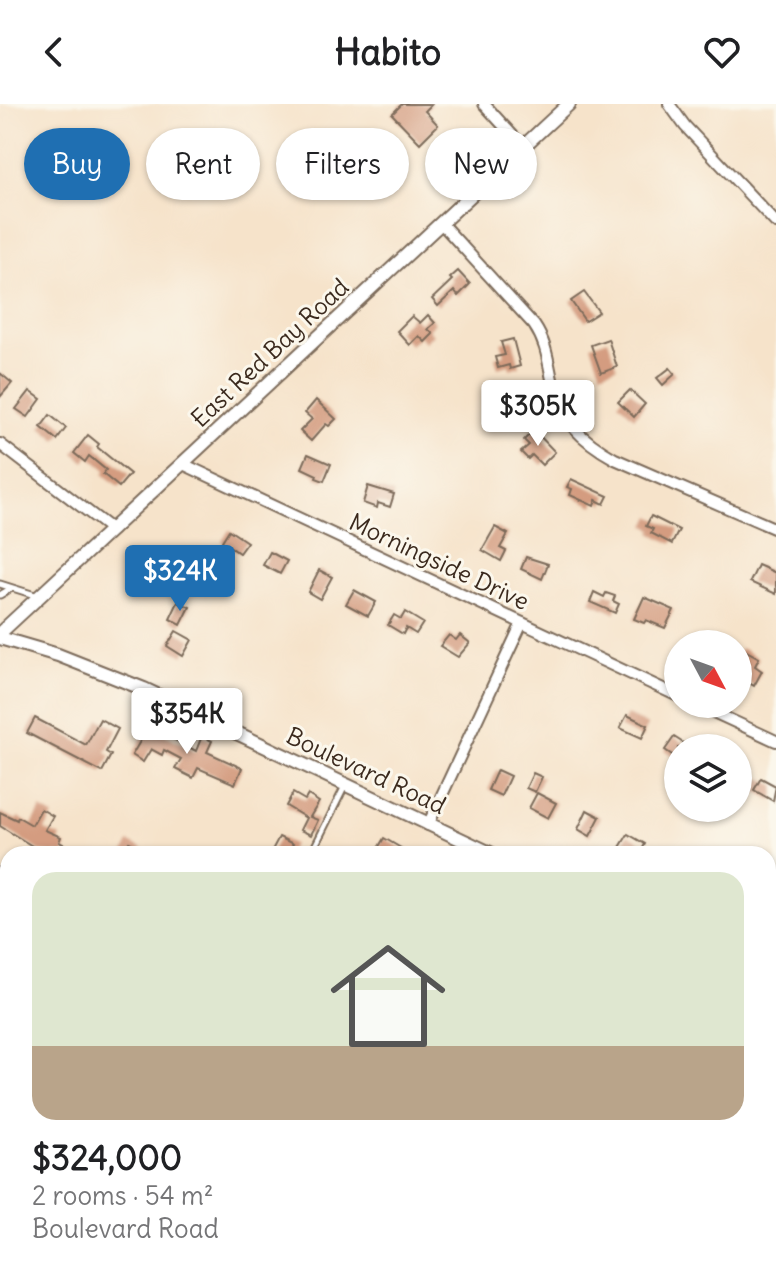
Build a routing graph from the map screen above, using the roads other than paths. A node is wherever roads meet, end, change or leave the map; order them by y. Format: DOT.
graph roads {
  1 [pos="484,104"];
  2 [pos="569,104"];
  3 [pos="669,104"];
  4 [pos="506,128"];
  5 [pos="537,134"];
  6 [pos="466,200"];
  7 [pos="441,223"];
  8 [pos="776,223"];
  9 [pos="0,444"];
  10 [pos="183,464"];
  11 [pos="776,529"];
  12 [pos="112,530"];
  13 [pos="0,584"];
  14 [pos="11,589"];
  15 [pos="0,595"];
  16 [pos="39,596"];
  17 [pos="522,623"];
  18 [pos="0,635"];
  19 [pos="664,689"];
  20 [pos="726,718"];
  21 [pos="776,741"];
  22 [pos="345,785"];
  23 [pos="428,825"];
  24 [pos="315,846"];
  25 [pos="474,846"];
  1 -- 4 [label="street"];
  2 -- 5 [label="street, East Red Bay Road"];
  3 -- 8 [label="street"];
  6 -- 7 [label="street, East Red Bay Road"];
  7 -- 10 [label="street, East Red Bay Road"];
  7 -- 11 [label="street"];
  9 -- 12 [label="street"];
  10 -- 12 [label="street, East Red Bay Road"];
  10 -- 17 [label="street, Morningside Drive"];
  12 -- 16 [label="street, East Red Bay Road"];
  13 -- 14 [label="lane"];
  14 -- 15 [label="lane"];
  14 -- 16 [label="lane"];
  16 -- 18 [label="street, East Red Bay Road"];
  17 -- 19 [label="street, Morningside Drive"];
  17 -- 23 [label="street"];
  18 -- 22 [label="street, Boulevard Road"];
  20 -- 21 [label="street"];
  22 -- 23 [label="street, Boulevard Road"];
  22 -- 24 [label="lane"];
  23 -- 25 [label="street, Boulevard Road"];
}
